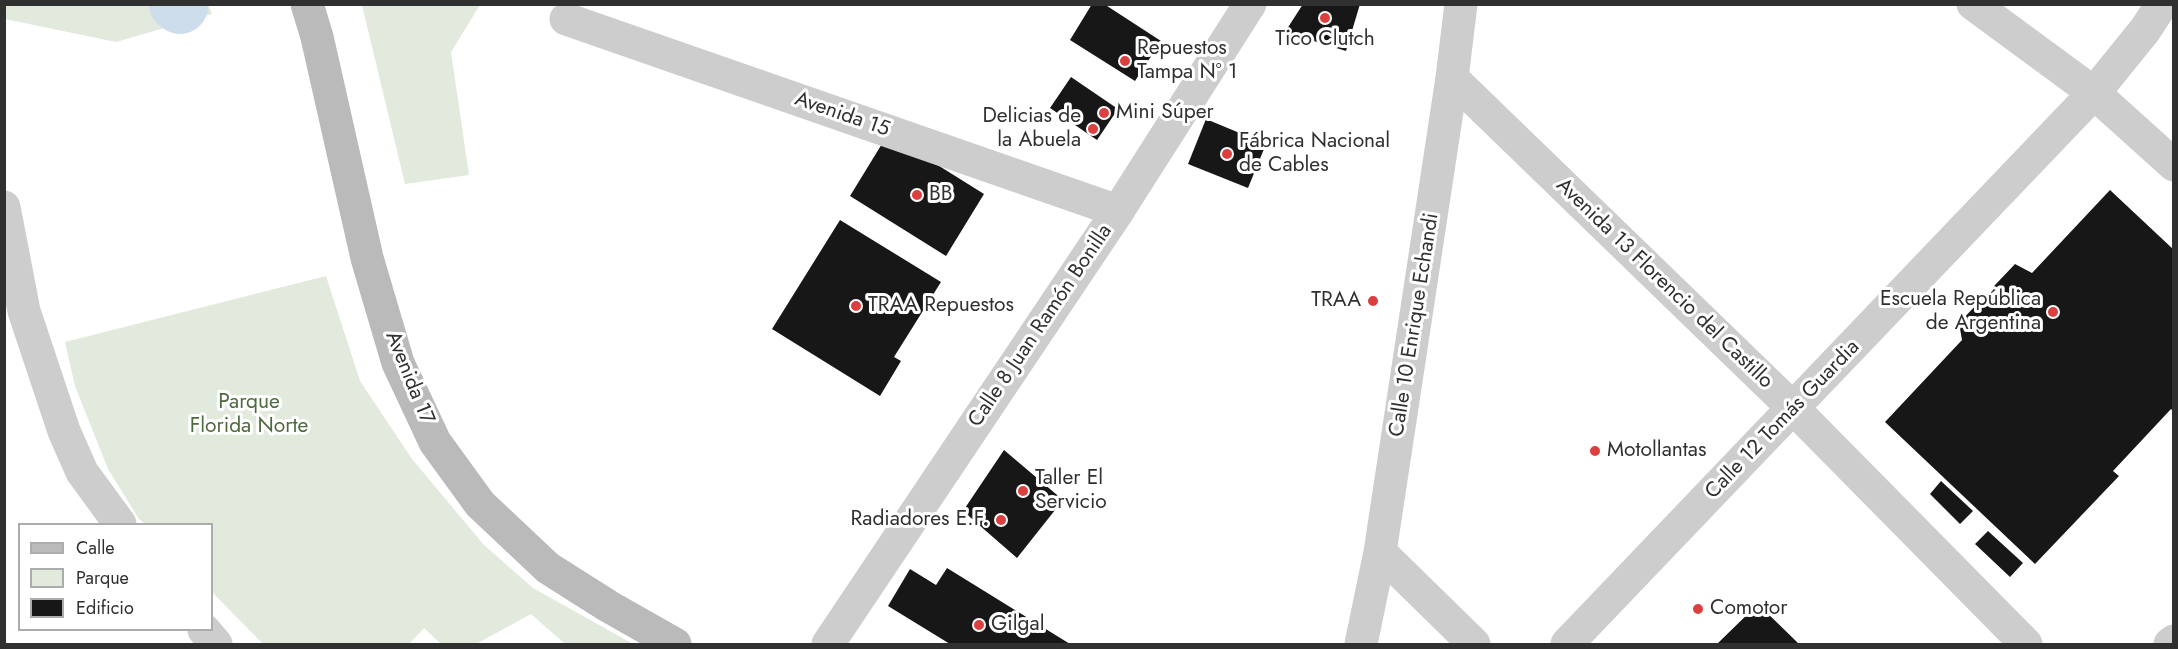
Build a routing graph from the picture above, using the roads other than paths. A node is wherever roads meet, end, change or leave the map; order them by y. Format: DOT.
graph roads {
  1 [pos="307,4"];
  2 [pos="1250,4"];
  3 [pos="1461,4"];
  4 [pos="1973,4"];
  5 [pos="2162,4"];
  6 [pos="566,19"];
  7 [pos="1452,78"];
  8 [pos="2094,93"];
  9 [pos="2174,165"];
  10 [pos="4,207"];
  11 [pos="1118,211"];
  12 [pos="1794,409"];
  13 [pos="119,523"];
  14 [pos="1380,552"];
  15 [pos="205,631"];
  16 [pos="2174,641"];
  17 [pos="216,645"];
  18 [pos="675,645"];
  19 [pos="828,645"];
  20 [pos="1361,645"];
  21 [pos="1474,645"];
  22 [pos="1567,645"];
  23 [pos="2026,645"];
  24 [pos="2170,645"];
  1 -- 18 [label="main road, Avenida 17"];
  2 -- 11 [label="street, Calle 8 Juan Ramón Bonilla"];
  3 -- 7 [label="street, Calle 10 Enrique Echandi"];
  4 -- 8 [label="street"];
  5 -- 8 [label="street, Calle 12 Tomás Guardia"];
  6 -- 11 [label="street, Avenida 15"];
  7 -- 12 [label="street, Avenida 13 Florencio del Castillo"];
  7 -- 14 [label="street, Calle 10 Enrique Echandi"];
  8 -- 9 [label="street"];
  8 -- 12 [label="street, Calle 12 Tomás Guardia"];
  10 -- 13 [label="street"];
  11 -- 19 [label="street, Calle 8 Juan Ramón Bonilla"];
  12 -- 22 [label="street, Calle 12 Tomás Guardia"];
  12 -- 23 [label="street, Avenida 13 Florencio del Castillo"];
  14 -- 20 [label="street, Calle 10 Enrique Echandi"];
  14 -- 21 [label="street"];
  15 -- 17 [label="street"];
  16 -- 24 [label="street"];
}
